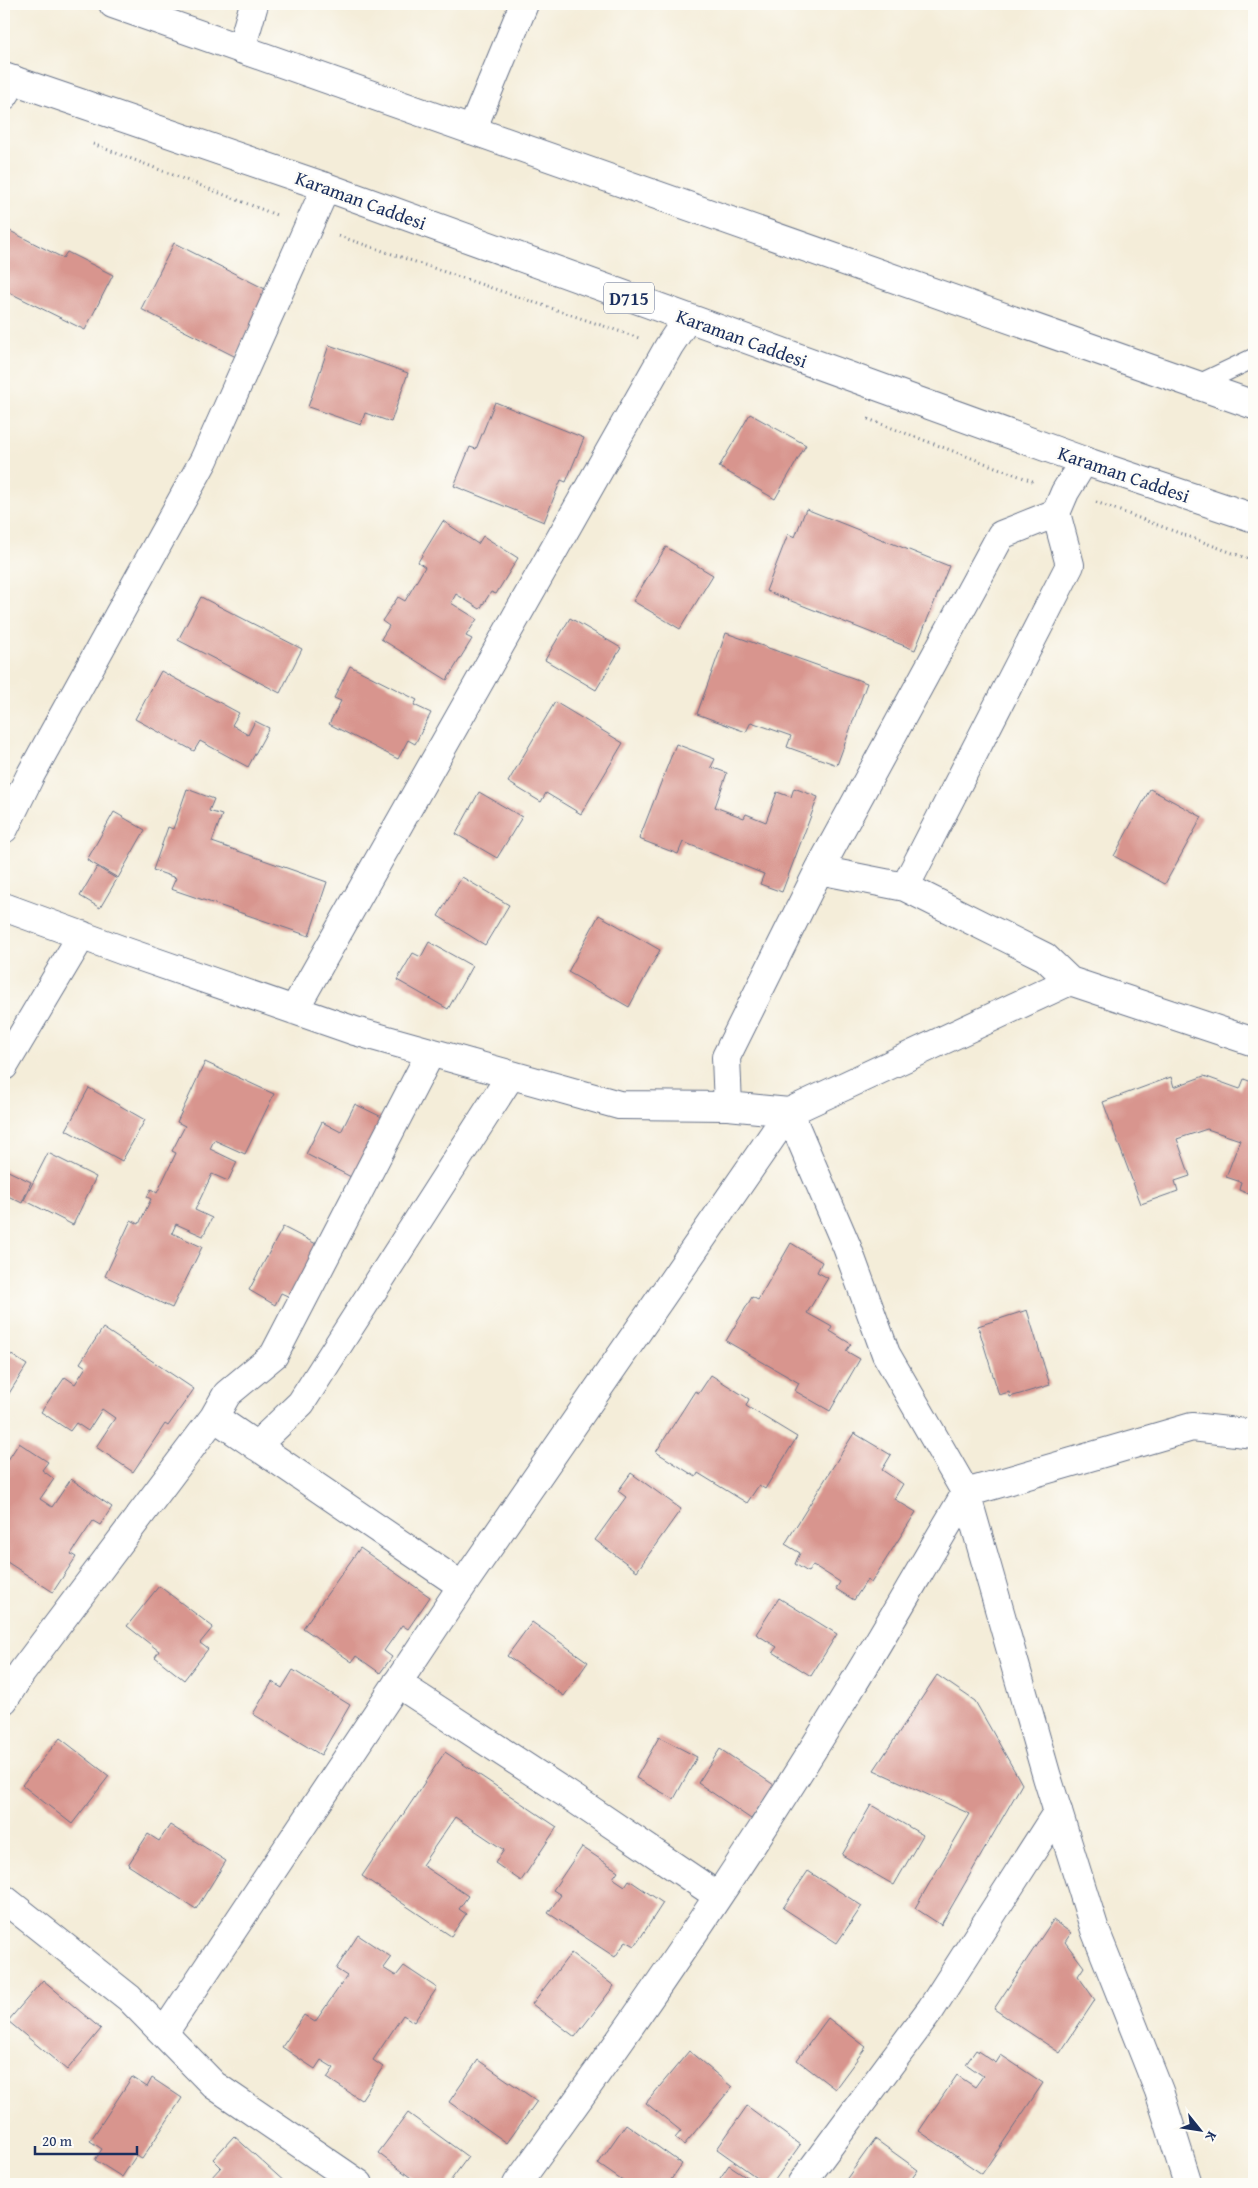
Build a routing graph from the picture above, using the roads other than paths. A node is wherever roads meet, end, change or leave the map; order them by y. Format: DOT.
graph roads {
  1 [pos="113,4"];
  2 [pos="254,4"];
  3 [pos="524,4"];
  4 [pos="241,48"];
  5 [pos="7,84"];
  6 [pos="472,130"];
  7 [pos="326,187"];
  8 [pos="687,319"];
  9 [pos="1254,358"];
  10 [pos="1197,384"];
  11 [pos="1254,404"];
  12 [pos="1084,461"];
  13 [pos="1056,513"];
  14 [pos="1254,518"];
  15 [pos="4,829"];
  16 [pos="819,870"];
  17 [pos="905,887"];
  18 [pos="4,906"];
  19 [pos="82,935"];
  20 [pos="1070,981"];
  21 [pos="294,1010"];
  22 [pos="1254,1042"];
  23 [pos="431,1052"];
  24 [pos="4,1066"];
  25 [pos="511,1075"];
  26 [pos="728,1106"];
  27 [pos="789,1112"];
  28 [pos="214,1417"];
  29 [pos="1254,1434"];
  30 [pos="256,1446"];
  31 [pos="966,1493"];
  32 [pos="462,1586"];
  33 [pos="13,1666"];
  34 [pos="397,1683"];
  35 [pos="4,1700"];
  36 [pos="1058,1811"];
  37 [pos="718,1896"];
  38 [pos="4,1899"];
  39 [pos="164,2033"];
  40 [pos="360,2184"];
  41 [pos="517,2184"];
  42 [pos="801,2184"];
  43 [pos="1188,2184"];
  1 -- 4 [label="main road"];
  2 -- 4 [label="main road"];
  3 -- 6 [label="main road"];
  4 -- 6 [label="main road"];
  5 -- 7 [label="main road, Karaman Caddesi / D715"];
  6 -- 10 [label="main road"];
  7 -- 8 [label="main road, Karaman Caddesi / D715"];
  7 -- 15 [label="main road"];
  8 -- 12 [label="main road, Karaman Caddesi / D715"];
  8 -- 21 [label="main road"];
  9 -- 10 [label="lane"];
  10 -- 11 [label="main road"];
  12 -- 13 [label="main road"];
  12 -- 14 [label="main road, Karaman Caddesi / D715"];
  13 -- 16 [label="main road"];
  13 -- 17 [label="main road"];
  16 -- 17 [label="main road"];
  16 -- 26 [label="main road"];
  17 -- 20 [label="main road"];
  18 -- 19 [label="main road"];
  19 -- 21 [label="main road"];
  19 -- 24 [label="main road"];
  20 -- 22 [label="main road"];
  20 -- 27 [label="main road"];
  21 -- 23 [label="main road"];
  23 -- 25 [label="main road"];
  23 -- 28 [label="main road"];
  25 -- 26 [label="main road"];
  25 -- 30 [label="main road"];
  26 -- 27 [label="main road"];
  27 -- 31 [label="main road"];
  27 -- 32 [label="main road"];
  28 -- 30 [label="main road"];
  28 -- 33 [label="main road"];
  29 -- 31 [label="main road"];
  30 -- 32 [label="main road"];
  31 -- 36 [label="main road"];
  31 -- 37 [label="main road"];
  32 -- 34 [label="main road"];
  33 -- 35 [label="main road"];
  34 -- 37 [label="main road"];
  34 -- 39 [label="main road"];
  36 -- 42 [label="main road"];
  36 -- 43 [label="main road"];
  37 -- 41 [label="main road"];
  38 -- 39 [label="main road"];
  39 -- 40 [label="main road"];
}
